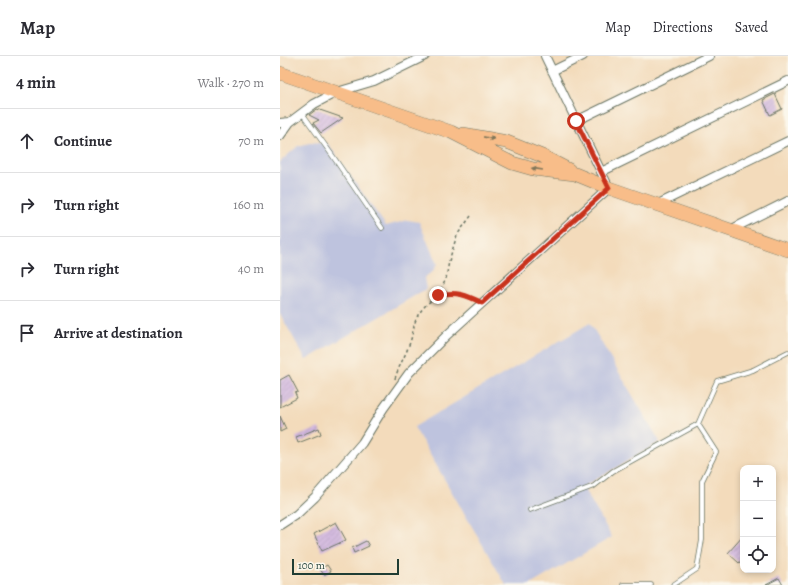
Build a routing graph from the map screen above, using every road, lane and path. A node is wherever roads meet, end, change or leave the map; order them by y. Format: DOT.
graph roads {
  1 [pos="425,56"];
  2 [pos="545,56"];
  3 [pos="583,56"];
  4 [pos="708,56"];
  5 [pos="552,71"];
  6 [pos="280,73"];
  7 [pos="788,81"];
  8 [pos="337,92"];
  9 [pos="301,112"];
  10 [pos="576,121"];
  11 [pos="290,122"];
  12 [pos="280,123"];
  13 [pos="451,132"];
  14 [pos="280,136"];
  15 [pos="788,141"];
  16 [pos="601,172"];
  17 [pos="576,174"];
  18 [pos="609,188"];
  19 [pos="788,201"];
  20 [pos="658,204"];
  21 [pos="471,216"];
  22 [pos="382,228"];
  23 [pos="730,230"];
  24 [pos="788,250"];
  25 [pos="438,295"];
  26 [pos="482,303"];
  27 [pos="788,352"];
  28 [pos="392,397"];
  29 [pos="698,424"];
  30 [pos="530,510"];
  31 [pos="280,525"];
  32 [pos="623,585"];
  33 [pos="651,585"];
  34 [pos="673,585"];
  1 -- 8 [label="street"];
  2 -- 5 [label="street"];
  3 -- 5 [label="street"];
  4 -- 10 [label="street"];
  5 -- 10 [label="street"];
  6 -- 8 [label="highway"];
  7 -- 16 [label="street"];
  8 -- 9 [label="street"];
  8 -- 13 [label="highway"];
  9 -- 11 [label="street"];
  9 -- 22 [label="lane"];
  10 -- 16 [label="street"];
  11 -- 12 [label="street"];
  11 -- 14 [label="street"];
  13 -- 17 [label="highway, one-way"];
  17 -- 13 [label="highway, one-way"];
  15 -- 20 [label="street"];
  16 -- 18 [label="street"];
  17 -- 18 [label="highway"];
  18 -- 20 [label="highway"];
  18 -- 26 [label="street"];
  19 -- 23 [label="street"];
  20 -- 23 [label="highway"];
  21 -- 25 [label="path"];
  23 -- 24 [label="highway"];
  25 -- 26 [label="path"];
  25 -- 28 [label="path"];
  26 -- 28 [label="street"];
  27 -- 29 [label="lane"];
  28 -- 31 [label="street"];
  29 -- 30 [label="lane"];
  29 -- 34 [label="lane"];
  32 -- 33 [label="lane"];
}
